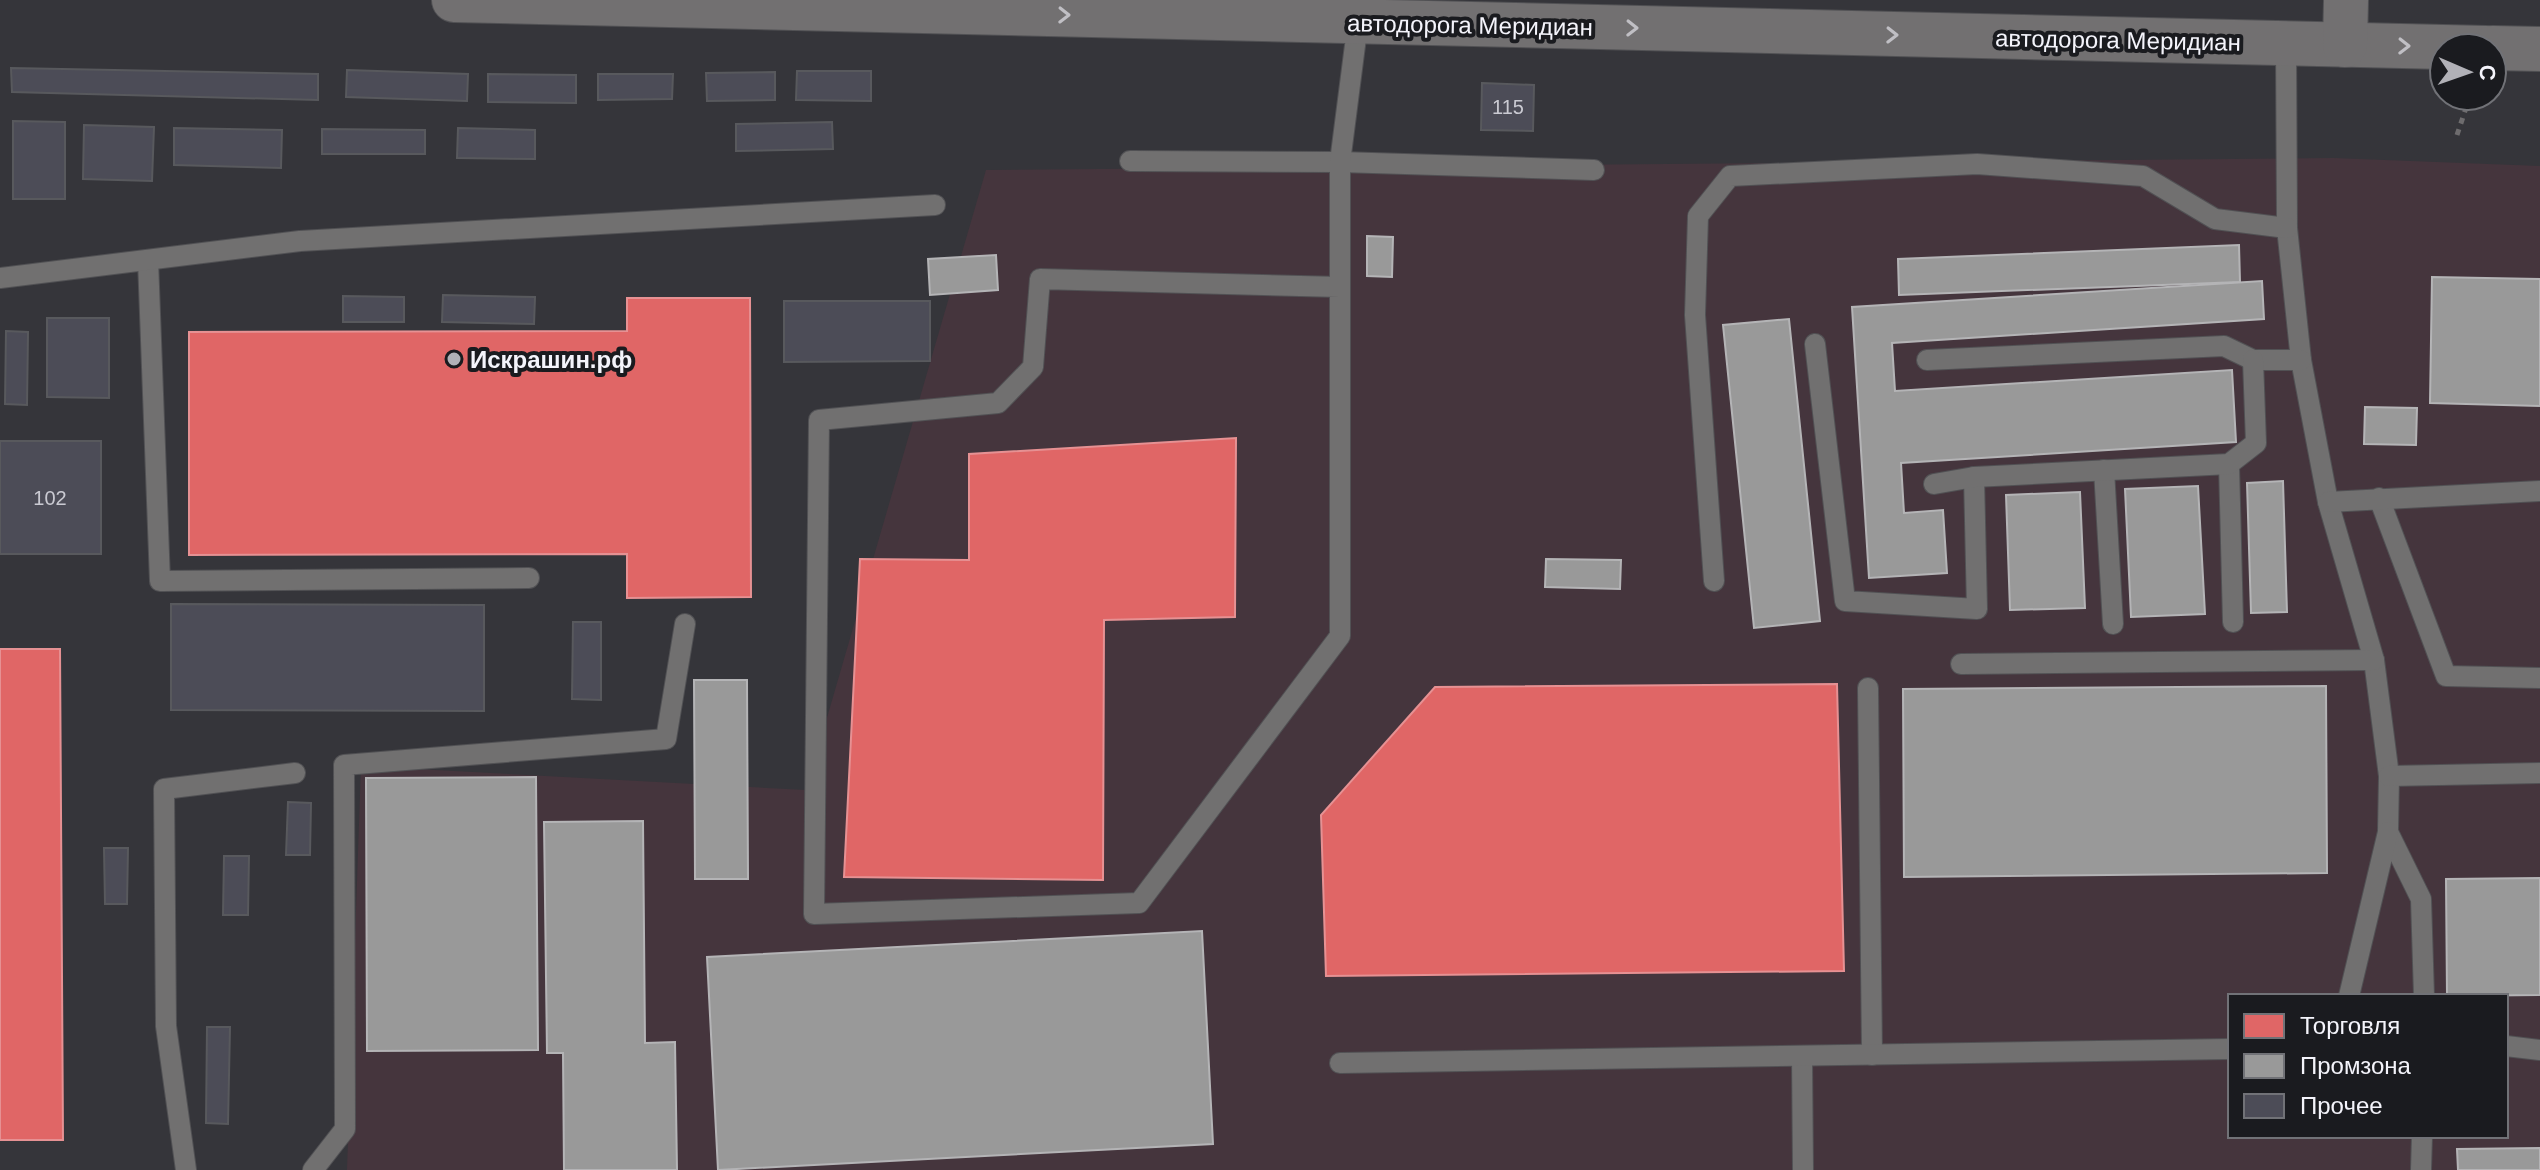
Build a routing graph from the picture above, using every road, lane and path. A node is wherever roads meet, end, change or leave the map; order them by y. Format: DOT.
graph roads {
  1 [pos="454,0"];
  2 [pos="2346,0"];
  3 [pos="1358,22"];
  4 [pos="2286,44"];
  5 [pos="2345,45"];
  6 [pos="2428,47"];
  7 [pos="2508,48"];
  8 [pos="2540,49"];
  9 [pos="2465,112"];
  10 [pos="2457,135"];
  11 [pos="1130,161"];
  12 [pos="1340,162"];
  13 [pos="1594,170"];
  14 [pos="935,205"];
  15 [pos="2287,228"];
  16 [pos="148,260"];
  17 [pos="0,278"];
  18 [pos="1340,287"];
  19 [pos="1815,344"];
  20 [pos="1927,360"];
  21 [pos="2253,360"];
  22 [pos="2301,360"];
  23 [pos="2229,464"];
  24 [pos="2104,470"];
  25 [pos="1974,477"];
  26 [pos="1934,484"];
  27 [pos="2540,491"];
  28 [pos="2379,498"];
  29 [pos="2328,502"];
  30 [pos="529,578"];
  31 [pos="1714,581"];
  32 [pos="2233,622"];
  33 [pos="685,624"];
  34 [pos="2113,624"];
  35 [pos="2374,660"];
  36 [pos="1961,664"];
  37 [pos="2540,678"];
  38 [pos="1868,688"];
  39 [pos="295,773"];
  40 [pos="2540,773"];
  41 [pos="2389,776"];
  42 [pos="2388,832"];
  43 [pos="2349,994"];
  44 [pos="2424,994"];
  45 [pos="2508,1046"];
  46 [pos="2228,1049"];
  47 [pos="2540,1050"];
  48 [pos="1872,1055"];
  49 [pos="1802,1056"];
  50 [pos="1340,1063"];
  51 [pos="2422,1138"];
  52 [pos="186,1170"];
  53 [pos="313,1170"];
  54 [pos="1803,1170"];
  55 [pos="2421,1170"];
  1 -- 3 [label="main road, автодорога Меридиан, one-way"];
  2 -- 5 [label="main road"];
  3 -- 4 [label="main road, автодорога Меридиан, one-way"];
  3 -- 12 [label="lane"];
  4 -- 5 [label="main road, автодорога Меридиан"];
  4 -- 15 [label="lane"];
  5 -- 6 [label="main road, автодорога Меридиан, one-way"];
  7 -- 8 [label="main road"];
  9 -- 10 [label="path"];
  11 -- 12 [label="lane"];
  12 -- 13 [label="lane"];
  12 -- 18 [label="lane"];
  14 -- 16 [label="lane"];
  15 -- 22 [label="lane"];
  15 -- 31 [label="lane"];
  16 -- 17 [label="lane"];
  16 -- 30 [label="lane"];
  18 -- 18 [label="lane"];
  19 -- 25 [label="lane"];
  20 -- 21 [label="lane"];
  21 -- 22 [label="lane"];
  21 -- 23 [label="lane"];
  22 -- 29 [label="lane"];
  23 -- 24 [label="lane"];
  23 -- 32 [label="lane"];
  24 -- 25 [label="lane"];
  24 -- 34 [label="lane"];
  25 -- 26 [label="lane"];
  27 -- 28 [label="lane"];
  28 -- 29 [label="lane"];
  28 -- 37 [label="lane"];
  29 -- 35 [label="lane"];
  33 -- 53 [label="lane"];
  35 -- 36 [label="lane"];
  35 -- 41 [label="lane"];
  38 -- 48 [label="lane"];
  39 -- 52 [label="lane"];
  40 -- 41 [label="lane"];
  41 -- 42 [label="lane"];
  42 -- 43 [label="lane"];
  42 -- 44 [label="lane"];
  45 -- 47 [label="lane"];
  46 -- 48 [label="lane"];
  48 -- 49 [label="lane"];
  49 -- 50 [label="lane"];
  49 -- 54 [label="lane"];
  51 -- 55 [label="lane"];
}
